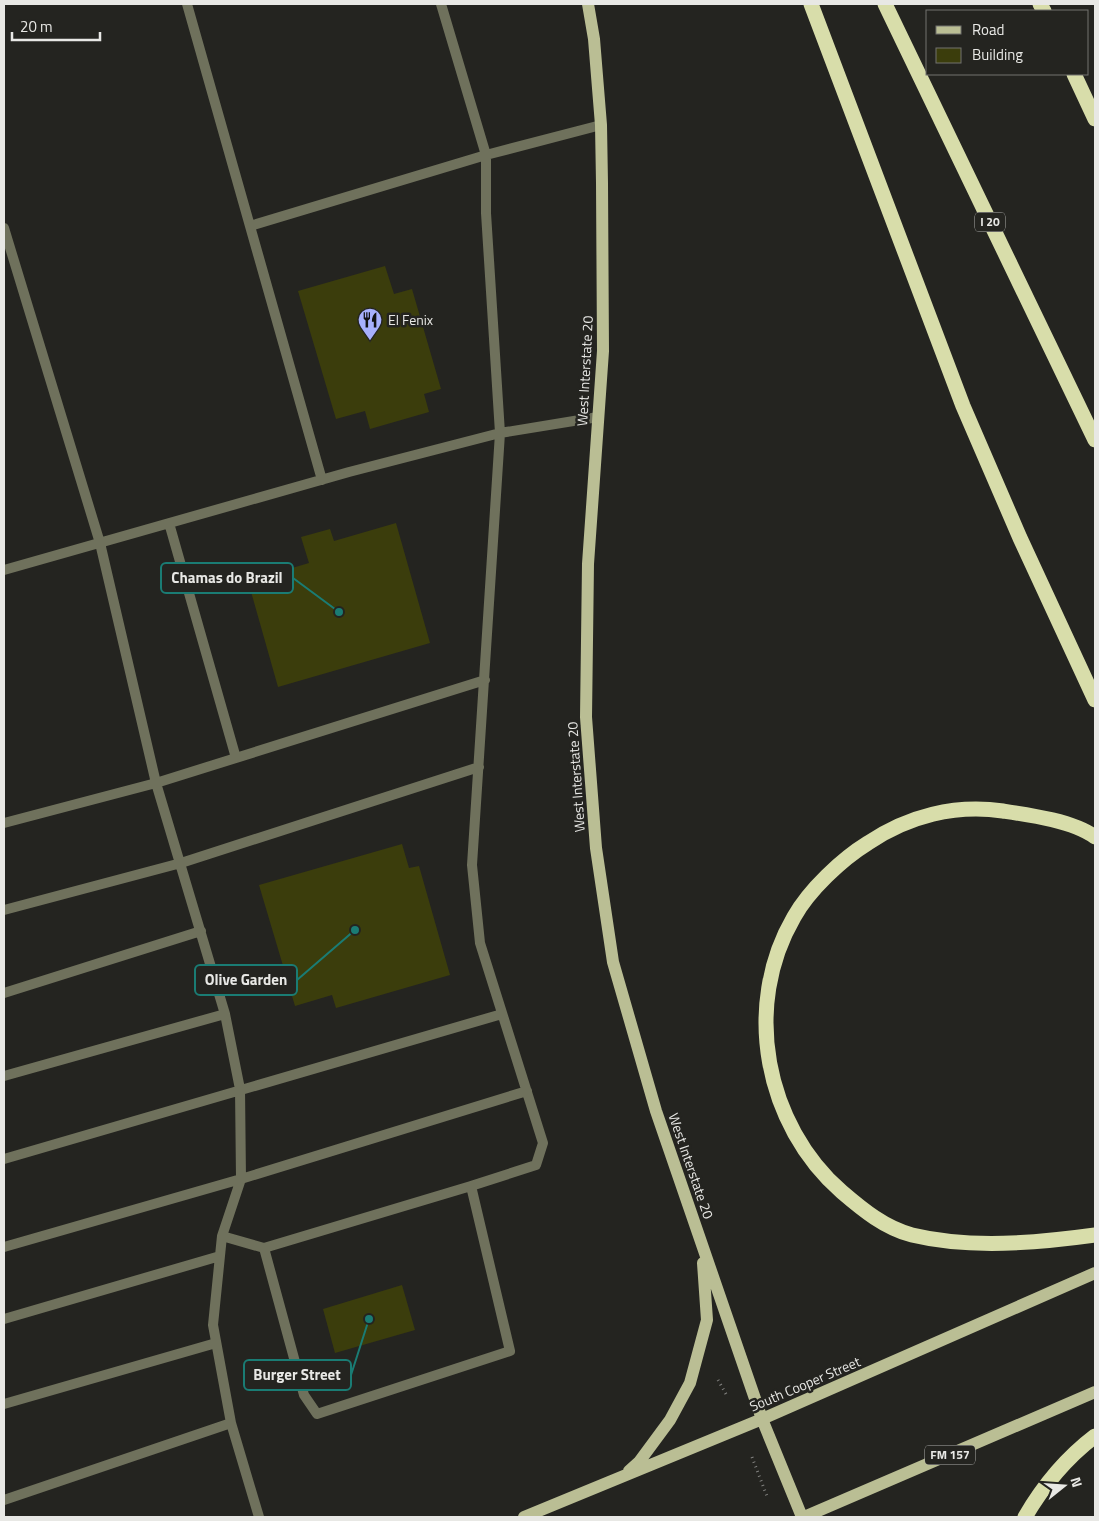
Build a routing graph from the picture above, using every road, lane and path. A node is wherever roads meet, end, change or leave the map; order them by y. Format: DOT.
graph roads {
  1 [pos="187,4"];
  2 [pos="442,4"];
  3 [pos="588,4"];
  4 [pos="811,4"];
  5 [pos="885,4"];
  6 [pos="1074,75"];
  7 [pos="1095,119"];
  8 [pos="601,125"];
  9 [pos="486,155"];
  10 [pos="250,226"];
  11 [pos="4,228"];
  12 [pos="598,417"];
  13 [pos="500,433"];
  14 [pos="1095,440"];
  15 [pos="322,480"];
  16 [pos="169,523"];
  17 [pos="100,543"];
  18 [pos="4,570"];
  19 [pos="485,680"];
  20 [pos="1095,700"];
  21 [pos="236,758"];
  22 [pos="479,767"];
  23 [pos="156,782"];
  24 [pos="4,822"];
  25 [pos="1095,838"];
  26 [pos="181,863"];
  27 [pos="4,910"];
  28 [pos="202,931"];
  29 [pos="4,992"];
  30 [pos="225,1014"];
  31 [pos="502,1014"];
  32 [pos="4,1076"];
  33 [pos="240,1089"];
  34 [pos="527,1091"];
  35 [pos="4,1159"];
  36 [pos="241,1179"];
  37 [pos="471,1186"];
  38 [pos="1095,1235"];
  39 [pos="222,1236"];
  40 [pos="702,1246"];
  41 [pos="4,1247"];
  42 [pos="264,1248"];
  43 [pos="220,1256"];
  44 [pos="1095,1273"];
  45 [pos="4,1319"];
  46 [pos="216,1343"];
  47 [pos="718,1380"];
  48 [pos="1095,1392"];
  49 [pos="726,1394"];
  50 [pos="4,1404"];
  51 [pos="762,1419"];
  52 [pos="231,1423"];
  53 [pos="1095,1436"];
  54 [pos="752,1457"];
  55 [pos="624,1476"];
  56 [pos="768,1499"];
  57 [pos="4,1500"];
  58 [pos="259,1517"];
  59 [pos="524,1517"];
  60 [pos="803,1517"];
  61 [pos="1026,1517"];
  1 -- 10 [label="lane"];
  2 -- 9 [label="lane"];
  3 -- 8 [label="main road, West Interstate 20"];
  4 -- 20 [label="highway"];
  5 -- 14 [label="highway, I 20"];
  6 -- 7 [label="highway"];
  8 -- 9 [label="lane"];
  8 -- 12 [label="main road, West Interstate 20"];
  9 -- 10 [label="lane"];
  9 -- 13 [label="lane"];
  10 -- 15 [label="lane"];
  11 -- 17 [label="lane"];
  12 -- 13 [label="lane"];
  12 -- 40 [label="main road, West Interstate 20"];
  13 -- 15 [label="lane"];
  13 -- 19 [label="lane"];
  15 -- 16 [label="lane"];
  16 -- 17 [label="lane"];
  16 -- 21 [label="lane"];
  17 -- 18 [label="lane"];
  17 -- 23 [label="lane"];
  19 -- 21 [label="lane"];
  19 -- 22 [label="lane"];
  21 -- 23 [label="lane"];
  22 -- 26 [label="lane"];
  22 -- 31 [label="lane"];
  23 -- 24 [label="lane"];
  23 -- 26 [label="lane"];
  25 -- 38 [label="highway"];
  26 -- 27 [label="lane"];
  26 -- 28 [label="lane"];
  28 -- 29 [label="lane"];
  28 -- 30 [label="lane"];
  30 -- 32 [label="lane"];
  30 -- 33 [label="lane"];
  31 -- 33 [label="lane"];
  31 -- 34 [label="lane"];
  33 -- 35 [label="lane"];
  33 -- 36 [label="lane"];
  34 -- 36 [label="lane"];
  34 -- 37 [label="lane"];
  36 -- 39 [label="lane"];
  36 -- 41 [label="lane"];
  37 -- 42 [label="lane"];
  37 -- 42 [label="lane"];
  39 -- 42 [label="lane"];
  39 -- 43 [label="lane"];
  40 -- 51 [label="main road, West Interstate 20"];
  40 -- 55 [label="main road"];
  43 -- 45 [label="lane"];
  43 -- 46 [label="lane"];
  44 -- 51 [label="main road, South Cooper Street"];
  46 -- 50 [label="lane"];
  46 -- 52 [label="lane"];
  47 -- 49 [label="path"];
  48 -- 60 [label="main road, FM 157"];
  51 -- 55 [label="main road, South Cooper Street"];
  51 -- 60 [label="main road, West Interstate 20"];
  52 -- 57 [label="lane"];
  52 -- 58 [label="lane"];
  53 -- 61 [label="highway"];
  54 -- 56 [label="path"];
  55 -- 59 [label="main road, South Cooper Street"];
}
